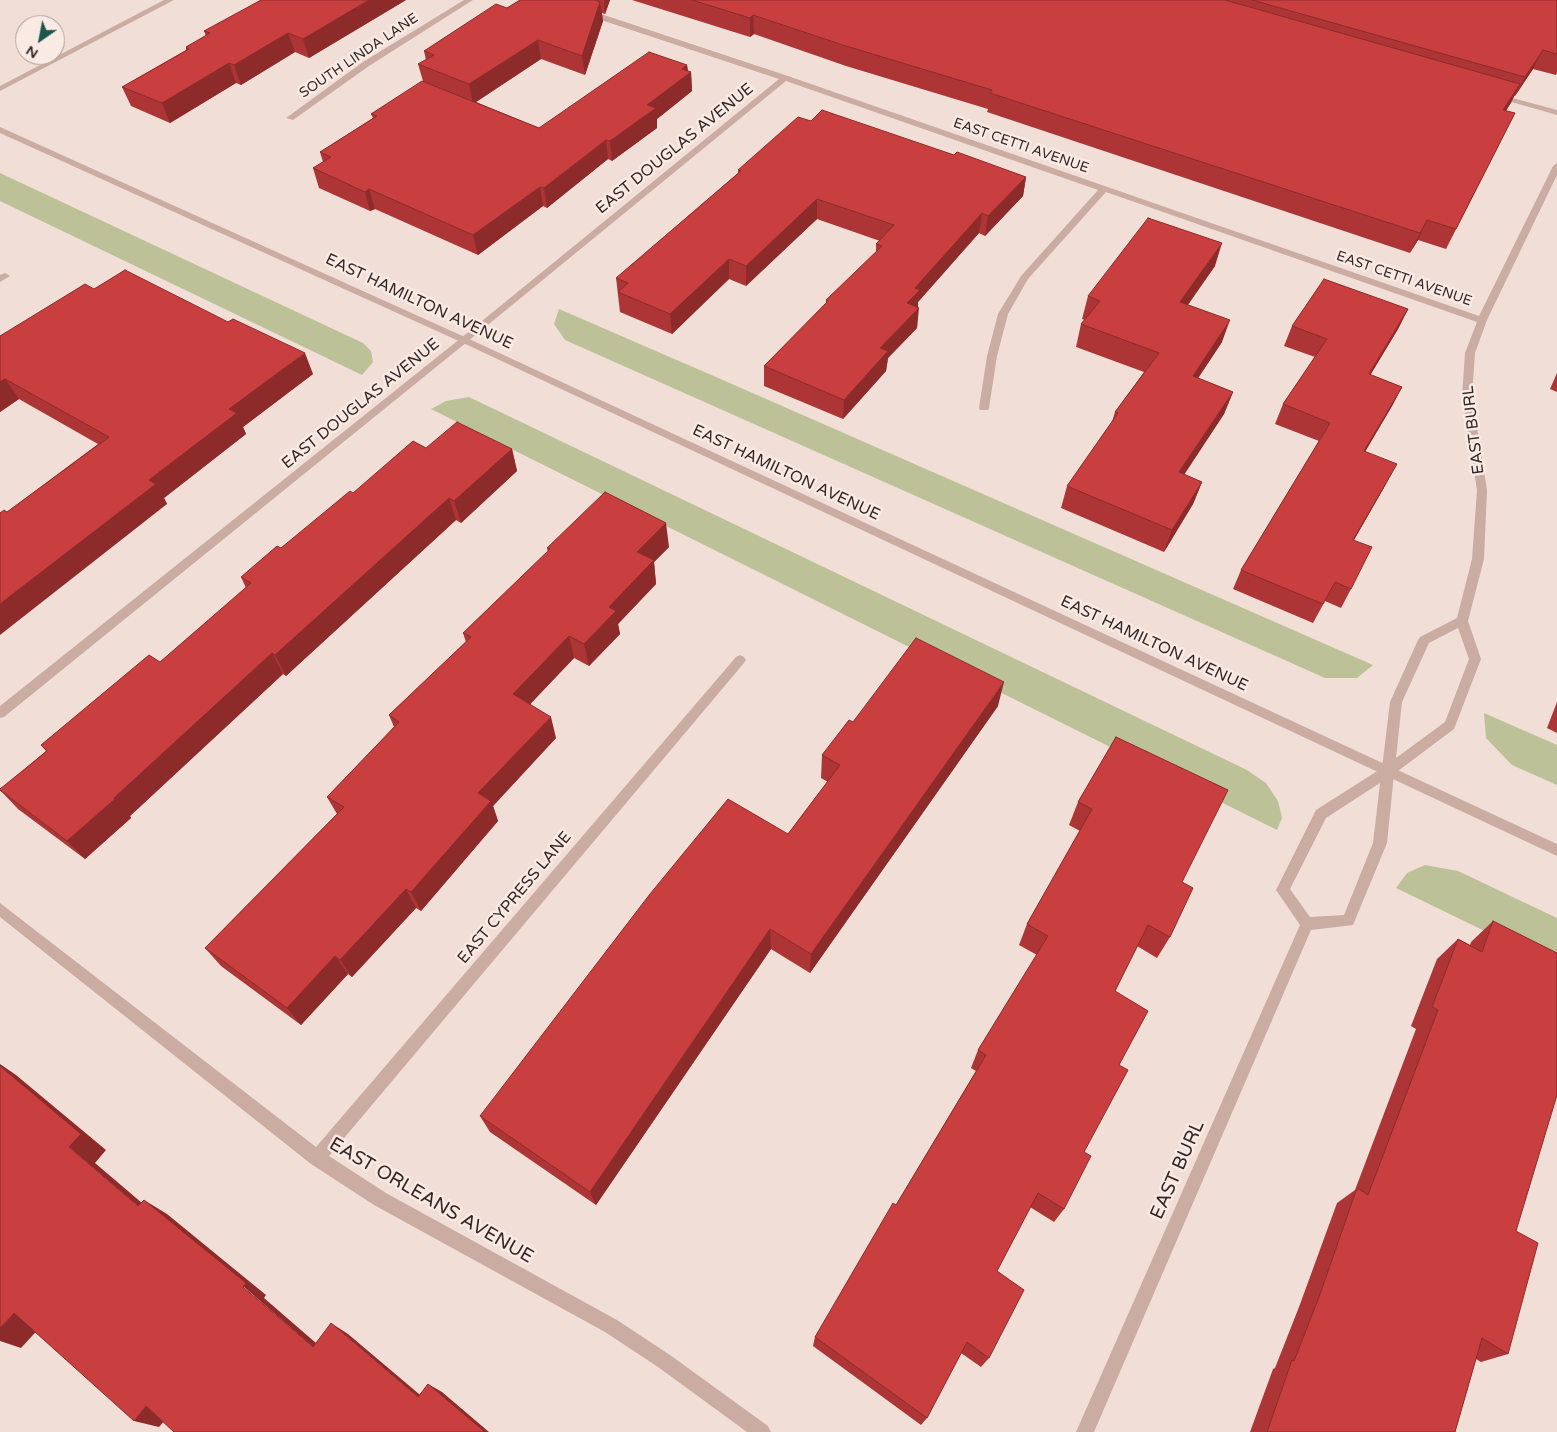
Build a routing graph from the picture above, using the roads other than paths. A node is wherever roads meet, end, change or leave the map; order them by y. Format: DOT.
graph roads {
  1 [pos="170,0"];
  2 [pos="469,0"];
  3 [pos="578,9"];
  4 [pos="785,78"];
  5 [pos="0,89"];
  6 [pos="1490,94"];
  7 [pos="1557,113"];
  8 [pos="290,118"];
  9 [pos="0,130"];
  10 [pos="1557,166"];
  11 [pos="1104,189"];
  12 [pos="1482,320"];
  13 [pos="464,340"];
  14 [pos="984,408"];
  15 [pos="1462,621"];
  16 [pos="740,660"];
  17 [pos="0,713"];
  18 [pos="1388,771"];
  19 [pos="1557,850"];
  20 [pos="0,909"];
  21 [pos="1307,924"];
  22 [pos="317,1158"];
  23 [pos="762,1432"];
  24 [pos="1085,1432"];
  1 -- 5 [label="street"];
  2 -- 8 [label="street, SOUTH LINDA LANE"];
  3 -- 4 [label="street, EAST CETTI AVENUE"];
  4 -- 11 [label="street, EAST CETTI AVENUE"];
  4 -- 13 [label="street, EAST DOUGLAS AVENUE"];
  6 -- 7 [label="street"];
  9 -- 13 [label="street, EAST HAMILTON AVENUE"];
  10 -- 12 [label="street, EAST BURL"];
  11 -- 12 [label="street, EAST CETTI AVENUE"];
  11 -- 14 [label="street"];
  12 -- 15 [label="street, EAST BURL"];
  13 -- 17 [label="street, EAST DOUGLAS AVENUE"];
  13 -- 18 [label="street, EAST HAMILTON AVENUE"];
  15 -- 18 [label="street"];
  15 -- 18 [label="street"];
  16 -- 22 [label="street, EAST CYPRESS LANE"];
  18 -- 19 [label="street, EAST HAMILTON AVENUE"];
  18 -- 21 [label="street"];
  18 -- 21 [label="street"];
  20 -- 22 [label="street, EAST ORLEANS AVENUE"];
  21 -- 24 [label="street, EAST BURL"];
  22 -- 23 [label="street, EAST ORLEANS AVENUE"];
}
